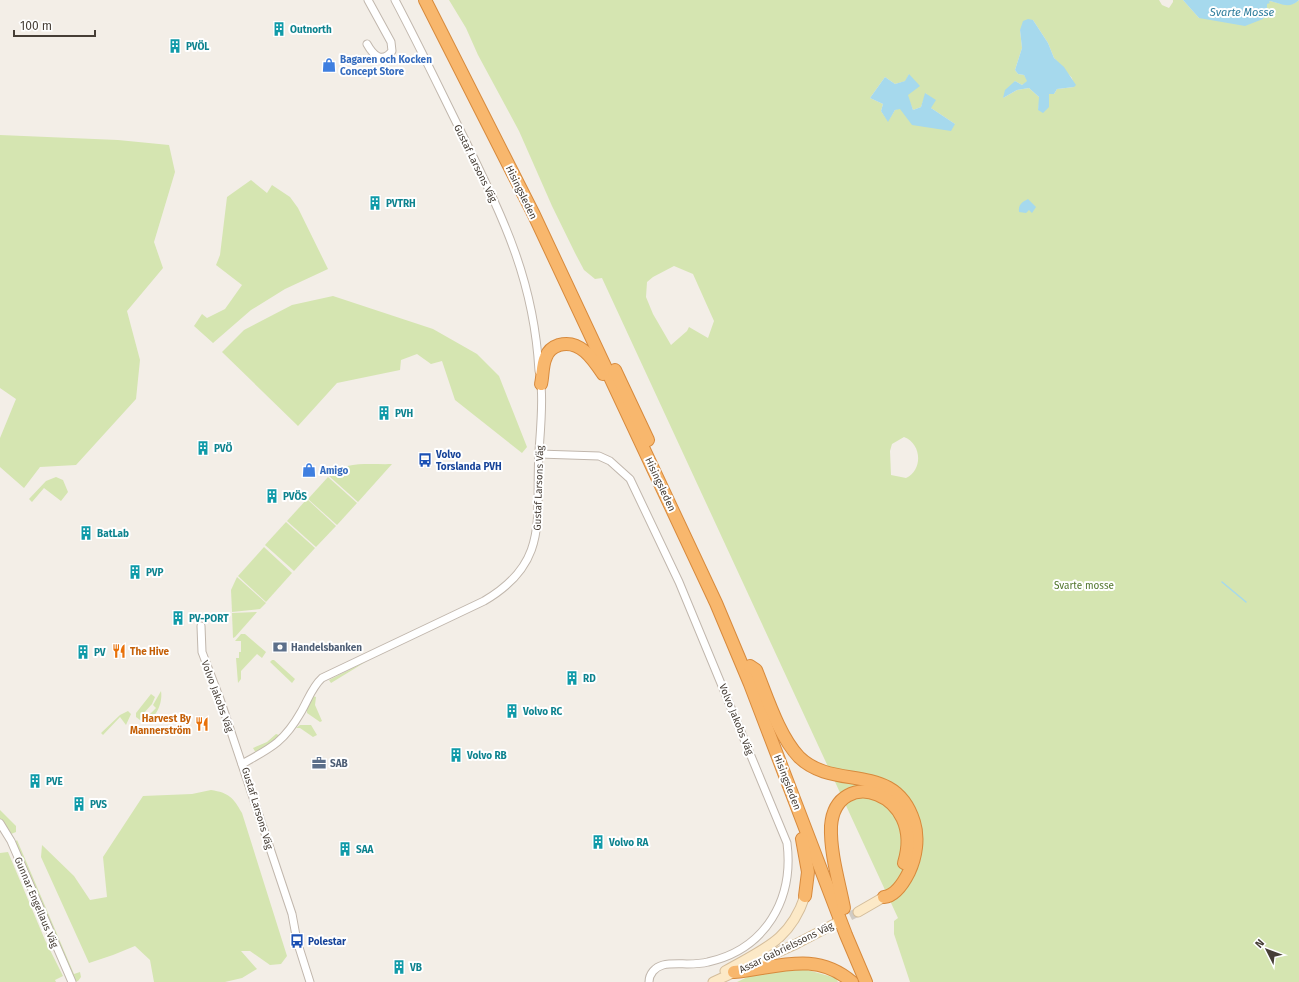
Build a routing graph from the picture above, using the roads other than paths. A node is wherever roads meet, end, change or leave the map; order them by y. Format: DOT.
graph roads {
  1 [pos="368,0"];
  2 [pos="395,0"];
  3 [pos="425,0"];
  4 [pos="433,0"];
  5 [pos="367,44"];
  6 [pos="541,384"];
  7 [pos="615,390"];
  8 [pos="539,454"];
  9 [pos="201,626"];
  10 [pos="750,666"];
  11 [pos="242,764"];
  12 [pos="787,781"];
  13 [pos="0,823"];
  14 [pos="805,896"];
  15 [pos="884,897"];
  16 [pos="844,908"];
  17 [pos="858,912"];
  18 [pos="838,922"];
  19 [pos="734,972"];
  20 [pos="72,982"];
  21 [pos="310,982"];
  22 [pos="648,982"];
  23 [pos="709,982"];
  24 [pos="713,982"];
  25 [pos="852,982"];
  26 [pos="866,982"];
  27 [pos="874,982"];
  1 -- 5 [label="street"];
  2 -- 6 [label="street, Gustaf Larsons Väg"];
  3 -- 7 [label="highway, Hisingsleden"];
  4 -- 10 [label="highway, Hisingsleden"];
  6 -- 7 [label="highway"];
  6 -- 8 [label="street, Gustaf Larsons Väg"];
  7 -- 12 [label="highway, Hisingsleden"];
  8 -- 11 [label="street, Gustaf Larsons Väg"];
  8 -- 22 [label="street, Volvo Jakobs Väg"];
  9 -- 11 [label="street, Volvo Jakobs Väg"];
  10 -- 15 [label="highway"];
  10 -- 16 [label="highway, Hisingsleden"];
  11 -- 21 [label="street, Gustaf Larsons Väg"];
  12 -- 14 [label="highway"];
  12 -- 26 [label="highway, Hisingsleden"];
  13 -- 20 [label="street, Gunnar Engellaus Väg"];
  14 -- 23 [label="street, Assar Gabrielssons Väg"];
  15 -- 16 [label="highway"];
  15 -- 17 [label="street"];
  16 -- 27 [label="highway, Hisingsleden"];
  18 -- 19 [label="street, Assar Gabrielssons Väg"];
  19 -- 24 [label="street, Assar Gabrielssons Väg"];
  19 -- 25 [label="highway"];
}
